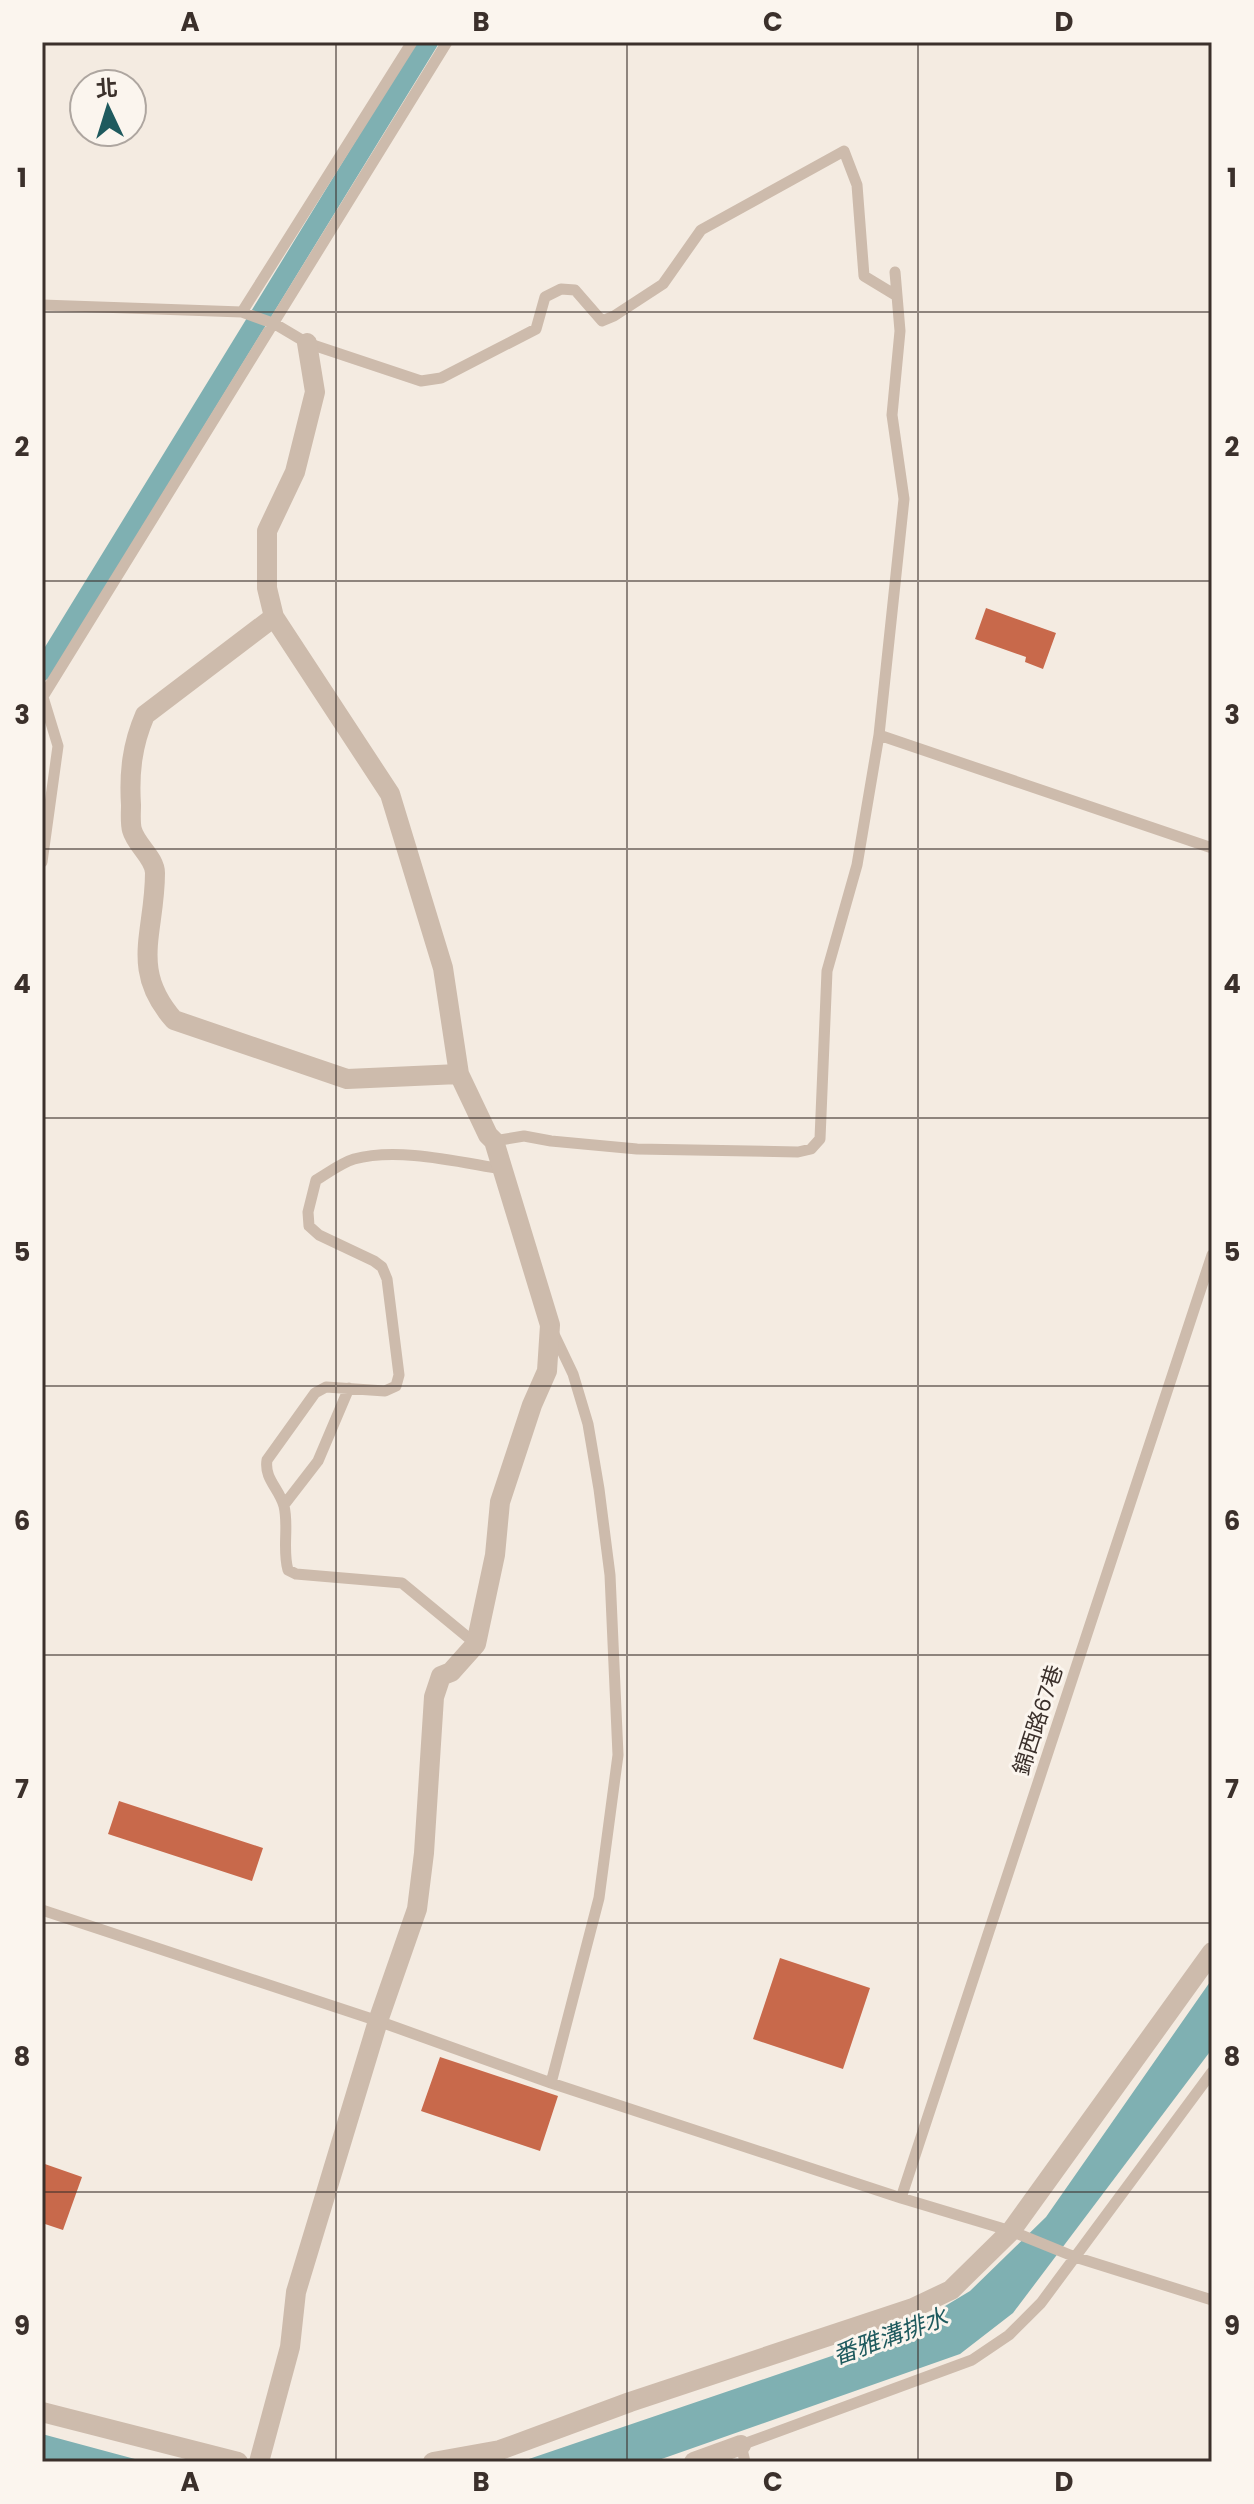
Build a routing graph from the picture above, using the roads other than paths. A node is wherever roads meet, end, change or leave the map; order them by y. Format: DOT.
graph roads {
  1 [pos="412,42"];
  2 [pos="447,42"];
  3 [pos="895,272"];
  4 [pos="897,296"];
  5 [pos="42,305"];
  6 [pos="242,312"];
  7 [pos="275,324"];
  8 [pos="307,343"];
  9 [pos="274,617"];
  10 [pos="42,698"];
  11 [pos="879,735"];
  12 [pos="1212,848"];
  13 [pos="42,862"];
  14 [pos="459,1074"];
  15 [pos="494,1141"];
  16 [pos="502,1169"];
  17 [pos="1212,1255"];
  18 [pos="550,1325"];
  19 [pos="349,1388"];
  20 [pos="284,1505"];
  21 [pos="476,1644"];
  22 [pos="42,1910"];
  23 [pos="1212,1952"];
  24 [pos="378,2021"];
  25 [pos="1212,2072"];
  26 [pos="551,2083"];
  27 [pos="901,2198"];
  28 [pos="1011,2231"];
  29 [pos="1075,2257"];
  30 [pos="1212,2300"];
  31 [pos="42,2412"];
  32 [pos="743,2454"];
  33 [pos="238,2462"];
  34 [pos="259,2462"];
  35 [pos="433,2462"];
  36 [pos="694,2462"];
  1 -- 6 [label="lane"];
  2 -- 7 [label="lane"];
  3 -- 4 [label="lane"];
  4 -- 8 [label="lane"];
  4 -- 11 [label="lane"];
  5 -- 6 [label="lane"];
  6 -- 7 [label="lane"];
  7 -- 8 [label="lane"];
  7 -- 10 [label="lane"];
  8 -- 9 [label="street"];
  9 -- 14 [label="street"];
  9 -- 14 [label="street"];
  10 -- 13 [label="lane"];
  11 -- 12 [label="lane"];
  11 -- 15 [label="lane"];
  14 -- 15 [label="street"];
  15 -- 16 [label="street"];
  16 -- 18 [label="street"];
  16 -- 19 [label="lane"];
  17 -- 27 [label="lane, 錦西路67巷"];
  18 -- 21 [label="street"];
  18 -- 26 [label="lane"];
  19 -- 20 [label="lane"];
  19 -- 20 [label="lane"];
  20 -- 21 [label="lane"];
  21 -- 24 [label="street"];
  22 -- 24 [label="lane"];
  23 -- 28 [label="street"];
  24 -- 26 [label="lane"];
  24 -- 34 [label="street"];
  25 -- 29 [label="lane"];
  26 -- 27 [label="lane"];
  27 -- 28 [label="lane"];
  28 -- 29 [label="lane"];
  28 -- 35 [label="street"];
  29 -- 30 [label="lane"];
  29 -- 32 [label="lane"];
  31 -- 33 [label="street"];
  32 -- 36 [label="street"];
}
